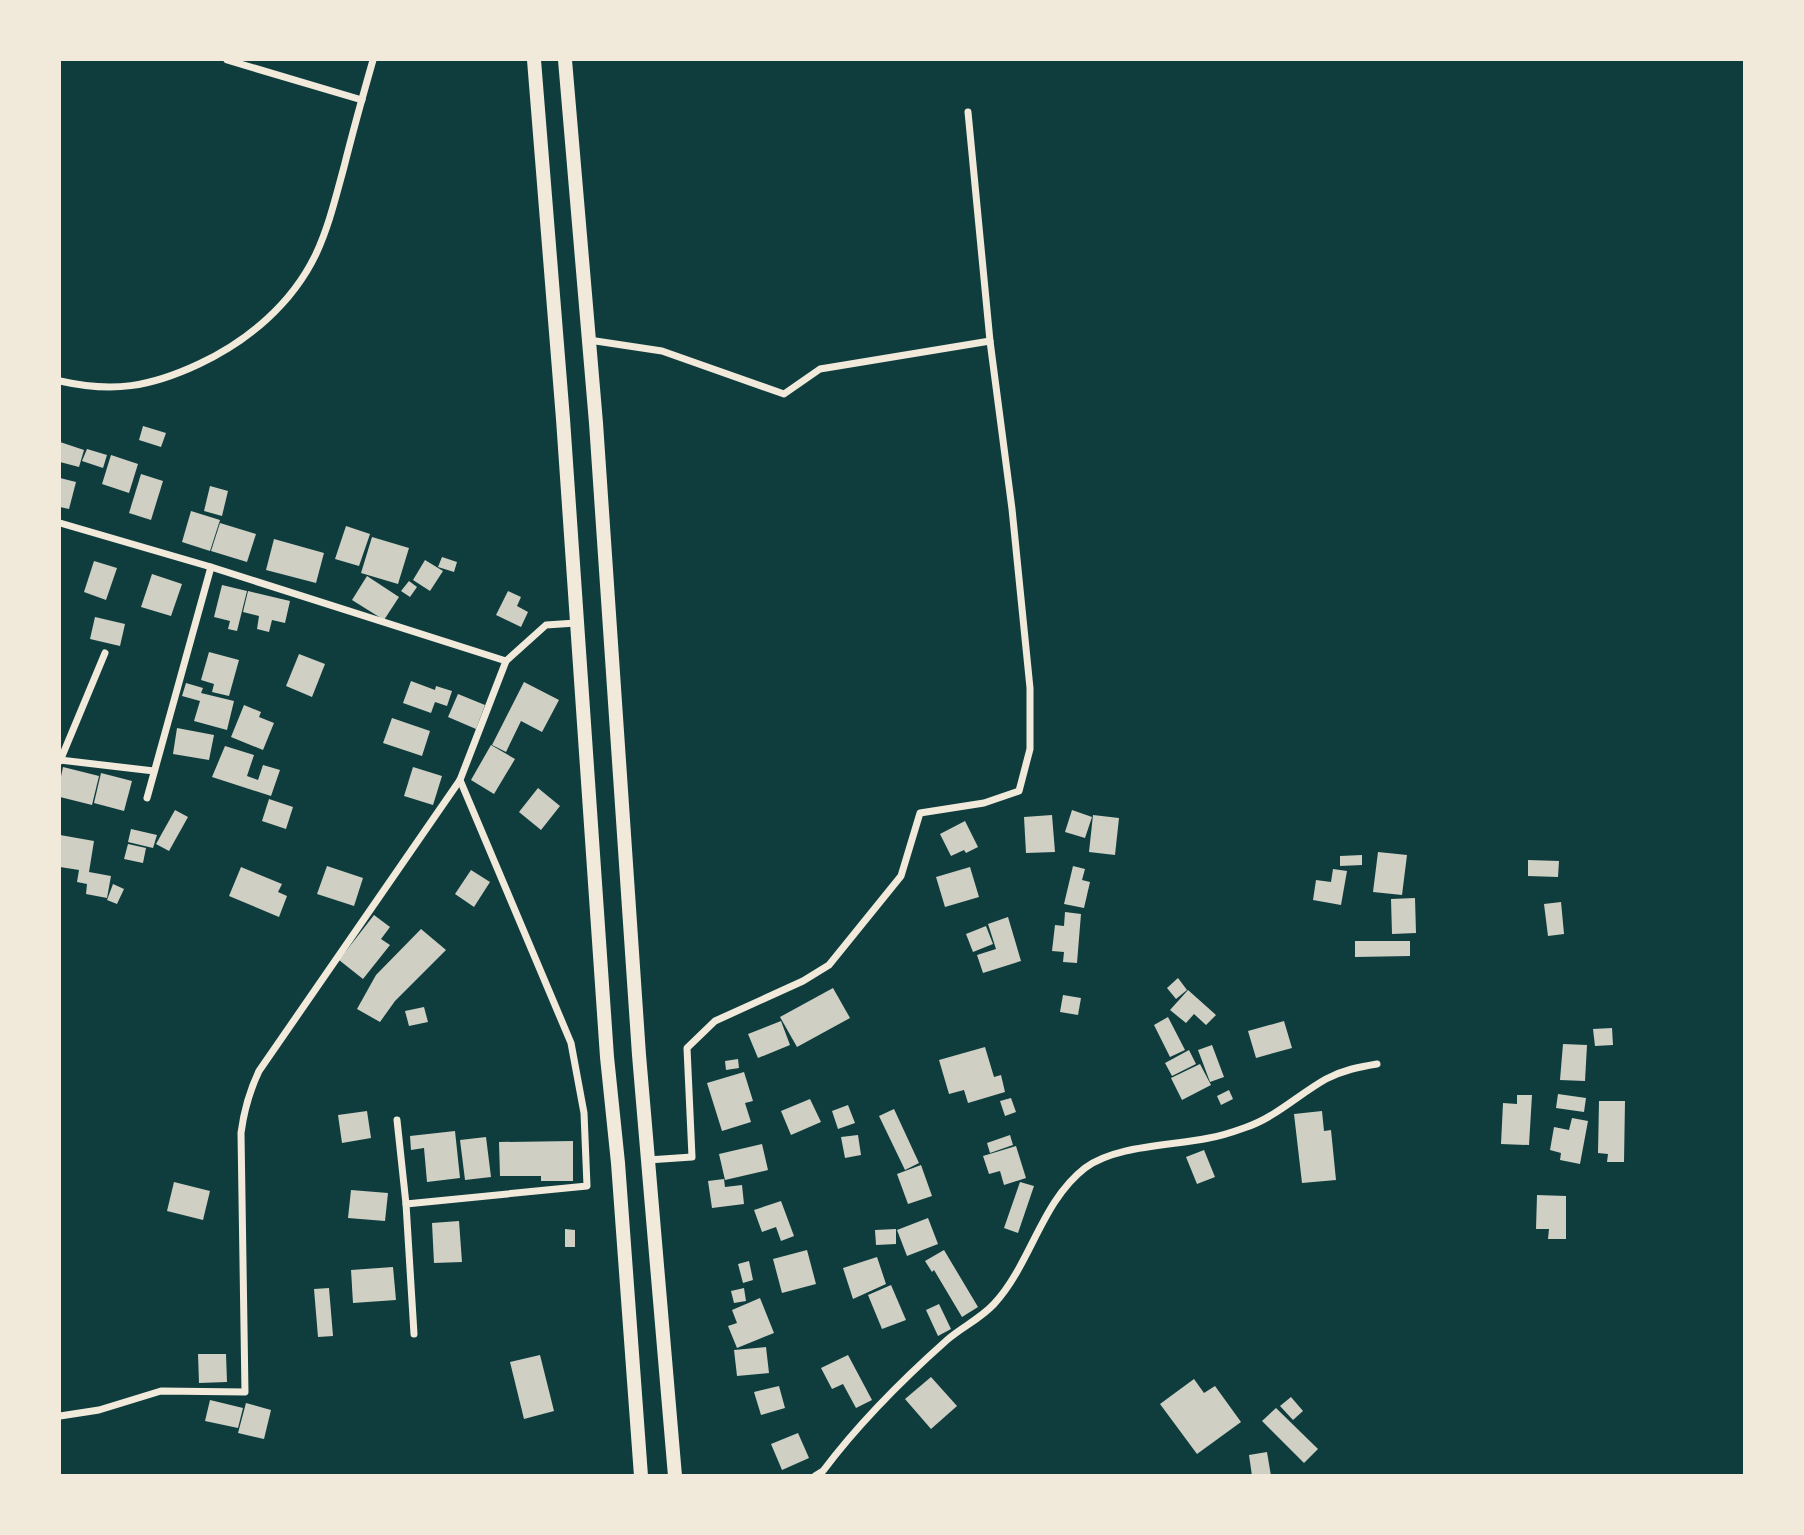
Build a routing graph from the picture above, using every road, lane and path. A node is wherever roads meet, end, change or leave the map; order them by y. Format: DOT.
graph roads {
  1 [pos="227,60"];
  2 [pos="373,60"];
  3 [pos="534,60"];
  4 [pos="565,60"];
  5 [pos="362,100"];
  6 [pos="968,112"];
  7 [pos="589,340"];
  8 [pos="990,341"];
  9 [pos="60,381"];
  10 [pos="60,523"];
  11 [pos="211,567"];
  12 [pos="576,623"];
  13 [pos="105,653"];
  14 [pos="506,661"];
  15 [pos="60,760"];
  16 [pos="154,771"];
  17 [pos="460,780"];
  18 [pos="147,798"];
  19 [pos="1377,1064"];
  20 [pos="397,1120"];
  21 [pos="648,1160"];
  22 [pos="407,1203"];
  23 [pos="414,1334"];
  24 [pos="60,1416"];
  25 [pos="641,1475"];
  26 [pos="675,1475"];
  27 [pos="815,1475"];
  1 -- 5 [label="street"];
  2 -- 5 [label="street"];
  3 -- 12 [label="highway"];
  4 -- 7 [label="highway"];
  5 -- 9 [label="street"];
  6 -- 8 [label="street"];
  7 -- 8 [label="street"];
  7 -- 21 [label="highway"];
  8 -- 21 [label="street"];
  10 -- 11 [label="street"];
  11 -- 14 [label="street"];
  11 -- 16 [label="street"];
  12 -- 14 [label="street"];
  12 -- 25 [label="highway"];
  13 -- 15 [label="street"];
  14 -- 17 [label="street"];
  15 -- 16 [label="street"];
  16 -- 18 [label="street"];
  17 -- 22 [label="street"];
  17 -- 24 [label="street"];
  19 -- 27 [label="street"];
  20 -- 22 [label="street"];
  21 -- 26 [label="highway"];
  22 -- 23 [label="street"];
}
